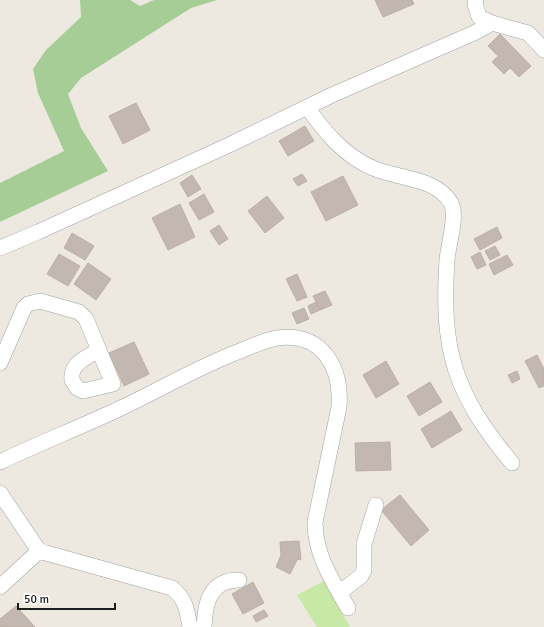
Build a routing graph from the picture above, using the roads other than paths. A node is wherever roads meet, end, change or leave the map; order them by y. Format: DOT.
graph roads {
  1 [pos="476,0"];
  2 [pos="492,23"];
  3 [pos="544,50"];
  4 [pos="307,107"];
  5 [pos="0,248"];
  6 [pos="99,350"];
  7 [pos="0,363"];
  8 [pos="0,462"];
  9 [pos="512,463"];
  10 [pos="0,493"];
  11 [pos="376,505"];
  12 [pos="39,551"];
  13 [pos="239,580"];
  14 [pos="0,587"];
  15 [pos="339,593"];
  16 [pos="348,608"];
  17 [pos="190,627"];
  18 [pos="204,627"];
  1 -- 2 [label="street"];
  2 -- 3 [label="street"];
  2 -- 4 [label="street"];
  4 -- 5 [label="street"];
  4 -- 9 [label="street"];
  6 -- 7 [label="street"];
  8 -- 15 [label="street"];
  10 -- 12 [label="street"];
  11 -- 15 [label="street"];
  12 -- 14 [label="street"];
  12 -- 17 [label="street"];
  13 -- 18 [label="street"];
  15 -- 16 [label="street"];
}
